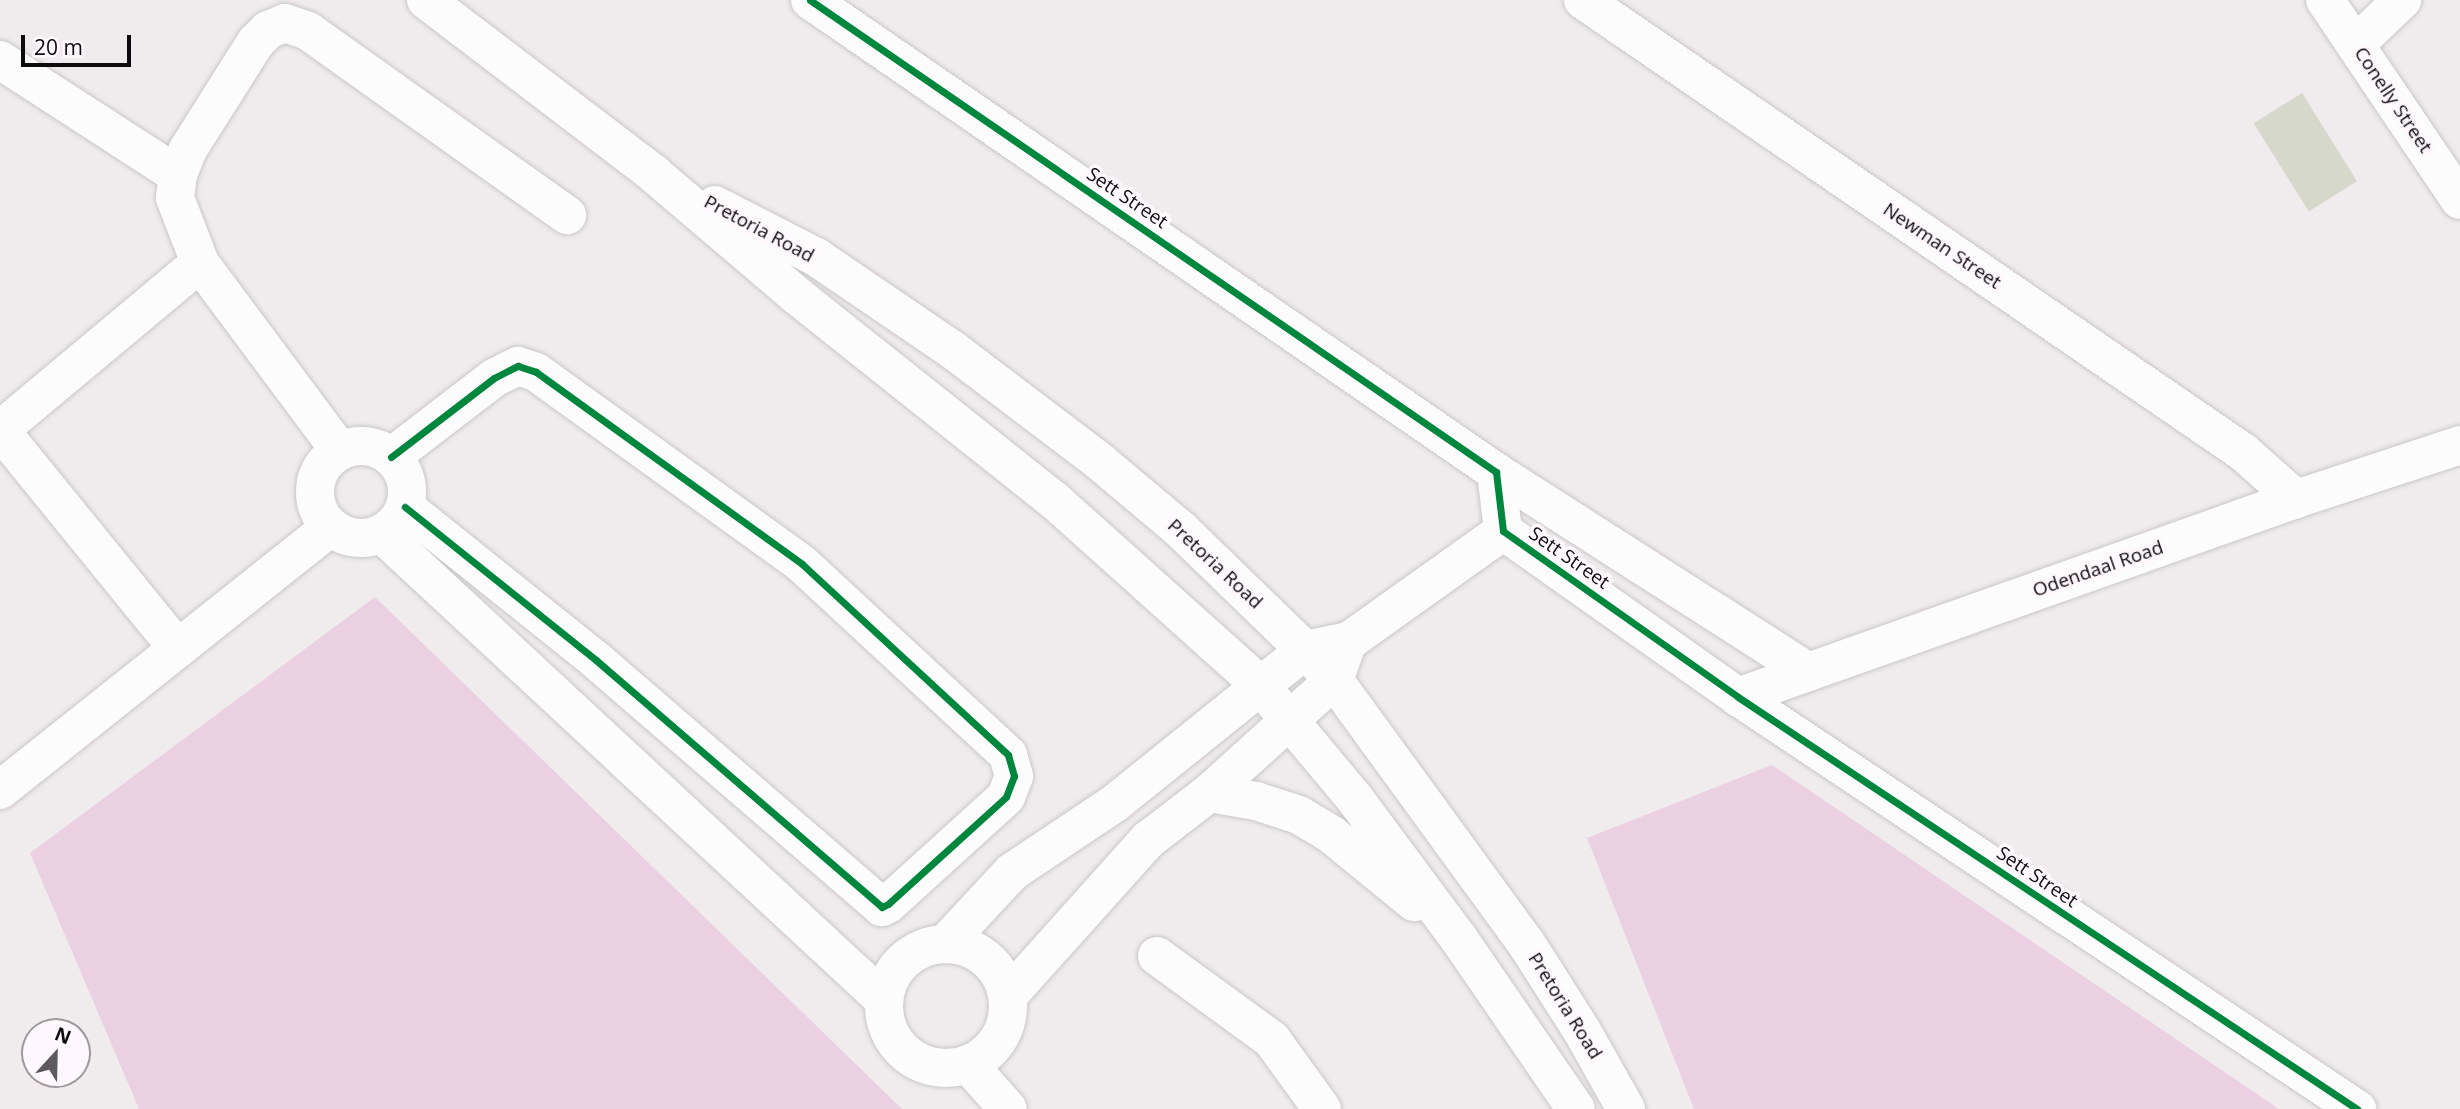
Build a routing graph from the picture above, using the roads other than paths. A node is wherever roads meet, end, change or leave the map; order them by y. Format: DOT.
graph roads {
  1 [pos="426,0"];
  2 [pos="810,0"];
  3 [pos="1583,0"];
  4 [pos="2325,0"];
  5 [pos="2402,0"];
  6 [pos="2356,44"];
  7 [pos="0,60"];
  8 [pos="654,174"];
  9 [pos="178,175"];
  10 [pos="2460,200"];
  11 [pos="567,215"];
  12 [pos="200,263"];
  13 [pos="0,393"];
  14 [pos="39,398"];
  15 [pos="0,430"];
  16 [pos="2460,445"];
  17 [pos="340,451"];
  18 [pos="391,457"];
  19 [pos="1496,472"];
  20 [pos="2296,499"];
  21 [pos="393,520"];
  22 [pos="331,527"];
  23 [pos="1503,531"];
  24 [pos="1349,641"];
  25 [pos="178,649"];
  26 [pos="1305,650"];
  27 [pos="1809,672"];
  28 [pos="1334,680"];
  29 [pos="1260,685"];
  30 [pos="1738,697"];
  31 [pos="1288,722"];
  32 [pos="0,790"];
  33 [pos="1209,793"];
  34 [pos="1115,803"];
  35 [pos="1148,840"];
  36 [pos="1460,939"];
  37 [pos="945,944"];
  38 [pos="1157,957"];
  39 [pos="1008,996"];
  40 [pos="884,1000"];
  41 [pos="968,1064"];
  42 [pos="1008,1109"];
  43 [pos="1322,1109"];
  44 [pos="1576,1109"];
  45 [pos="1626,1109"];
  46 [pos="2357,1109"];
  1 -- 8 [label="street, Pretoria Road"];
  2 -- 19 [label="street, Sett Street"];
  3 -- 20 [label="street, Newman Street"];
  4 -- 6 [label="street, Conelly Street"];
  5 -- 6 [label="street"];
  6 -- 10 [label="street, Conelly Street"];
  7 -- 9 [label="street"];
  8 -- 26 [label="street, Pretoria Road"];
  8 -- 29 [label="street, Pretoria Road"];
  9 -- 11 [label="street"];
  9 -- 12 [label="street"];
  12 -- 14 [label="street"];
  12 -- 17 [label="street"];
  13 -- 14 [label="street"];
  14 -- 15 [label="street"];
  15 -- 25 [label="street"];
  16 -- 20 [label="street, Odendaal Road"];
  17 -- 18 [label="street"];
  17 -- 22 [label="street"];
  18 -- 21 [label="street"];
  18 -- 21 [label="street"];
  19 -- 23 [label="street, Sett Street"];
  19 -- 27 [label="street"];
  20 -- 27 [label="street, Odendaal Road"];
  21 -- 22 [label="street"];
  21 -- 40 [label="street"];
  22 -- 25 [label="street"];
  23 -- 24 [label="street, Sett Street"];
  23 -- 30 [label="street, Sett Street"];
  24 -- 26 [label="street, Sett Street"];
  24 -- 28 [label="street"];
  25 -- 32 [label="street"];
  26 -- 28 [label="street, Pretoria Road"];
  26 -- 29 [label="street, Sett Street"];
  27 -- 30 [label="street, Odendaal Road"];
  28 -- 31 [label="street"];
  28 -- 45 [label="street, Pretoria Road"];
  29 -- 31 [label="street, Pretoria Road"];
  29 -- 34 [label="street, Sett Street"];
  30 -- 46 [label="street, Sett Street"];
  31 -- 33 [label="street"];
  31 -- 36 [label="street, Pretoria Road"];
  33 -- 35 [label="street"];
  33 -- 36 [label="street"];
  34 -- 35 [label="street"];
  34 -- 37 [label="street, Sett Street"];
  35 -- 39 [label="street"];
  36 -- 44 [label="street, Pretoria Road"];
  37 -- 39 [label="street"];
  37 -- 40 [label="street"];
  38 -- 43 [label="street"];
  39 -- 41 [label="street"];
  40 -- 41 [label="street"];
  41 -- 42 [label="street"];
}
